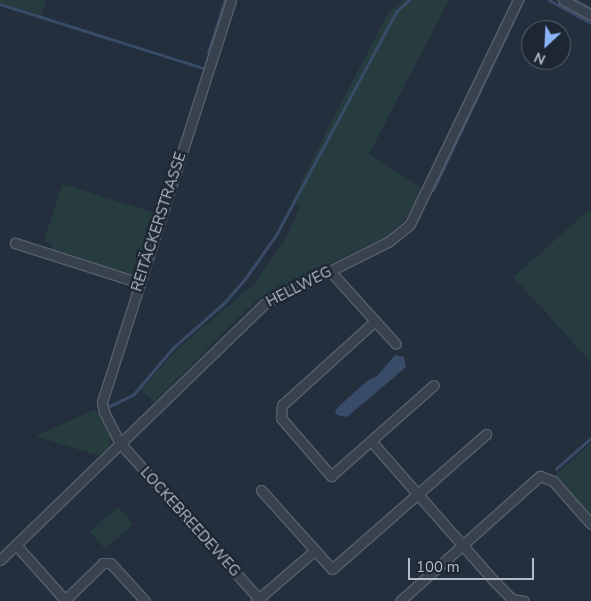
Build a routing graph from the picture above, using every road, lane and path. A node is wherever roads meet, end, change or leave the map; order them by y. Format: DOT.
graph roads {
  1 [pos="230,0"];
  2 [pos="518,0"];
  3 [pos="563,0"];
  4 [pos="591,15"];
  5 [pos="16,243"];
  6 [pos="330,271"];
  7 [pos="140,283"];
  8 [pos="375,321"];
  9 [pos="396,344"];
  10 [pos="434,385"];
  11 [pos="486,434"];
  12 [pos="371,441"];
  13 [pos="120,443"];
  14 [pos="261,490"];
  15 [pos="418,493"];
  16 [pos="591,524"];
  17 [pos="464,544"];
  18 [pos="16,545"];
  19 [pos="314,550"];
  20 [pos="0,560"];
  21 [pos="259,600"];
  22 [pos="145,601"];
  23 [pos="400,601"];
  24 [pos="524,601"];
  1 -- 7 [label="street, REITÄCKERSTRASSE"];
  2 -- 6 [label="street, HELLWEG"];
  3 -- 4 [label="street"];
  5 -- 7 [label="street"];
  6 -- 8 [label="street"];
  6 -- 13 [label="street, HELLWEG"];
  7 -- 13 [label="street, REITÄCKERSTRASSE"];
  8 -- 9 [label="street"];
  8 -- 12 [label="street"];
  10 -- 12 [label="street"];
  11 -- 15 [label="street"];
  12 -- 15 [label="street"];
  13 -- 18 [label="street, HELLWEG"];
  13 -- 21 [label="street, LOCKEBREEDEWEG"];
  14 -- 19 [label="street"];
  15 -- 17 [label="street"];
  15 -- 19 [label="street"];
  16 -- 17 [label="street"];
  17 -- 23 [label="street"];
  17 -- 24 [label="street"];
  18 -- 20 [label="street, HELLWEG"];
  18 -- 22 [label="street"];
  19 -- 21 [label="street"];
}
